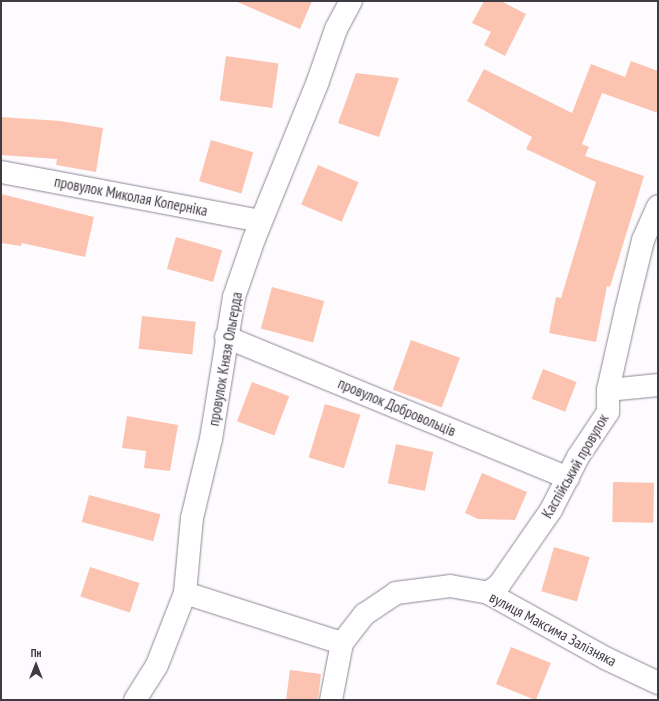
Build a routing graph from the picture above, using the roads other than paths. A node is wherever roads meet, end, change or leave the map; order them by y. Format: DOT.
graph roads {
  1 [pos="351,1"];
  2 [pos="1,172"];
  3 [pos="658,206"];
  4 [pos="260,221"];
  5 [pos="226,337"];
  6 [pos="658,386"];
  7 [pos="608,390"];
  8 [pos="568,478"];
  9 [pos="185,593"];
  10 [pos="488,593"];
  11 [pos="342,643"];
  12 [pos="658,683"];
  13 [pos="135,700"];
  14 [pos="331,700"];
  1 -- 4 [label="street, провулок Князя Ольгерда"];
  2 -- 4 [label="street, провулок Миколая Коперніка"];
  3 -- 7 [label="street, Каспійський провулок"];
  4 -- 5 [label="street, провулок Князя Ольгерда"];
  5 -- 8 [label="street, провулок Добровольців"];
  5 -- 9 [label="street, провулок Князя Ольгерда"];
  6 -- 7 [label="street"];
  7 -- 8 [label="street, Каспійський провулок"];
  8 -- 10 [label="street, Каспійський провулок"];
  9 -- 11 [label="street"];
  9 -- 13 [label="street, провулок Князя Ольгерда"];
  10 -- 11 [label="street, вулиця Максима Залізняка"];
  10 -- 12 [label="street, вулиця Максима Залізняка"];
  11 -- 14 [label="street"];
}
